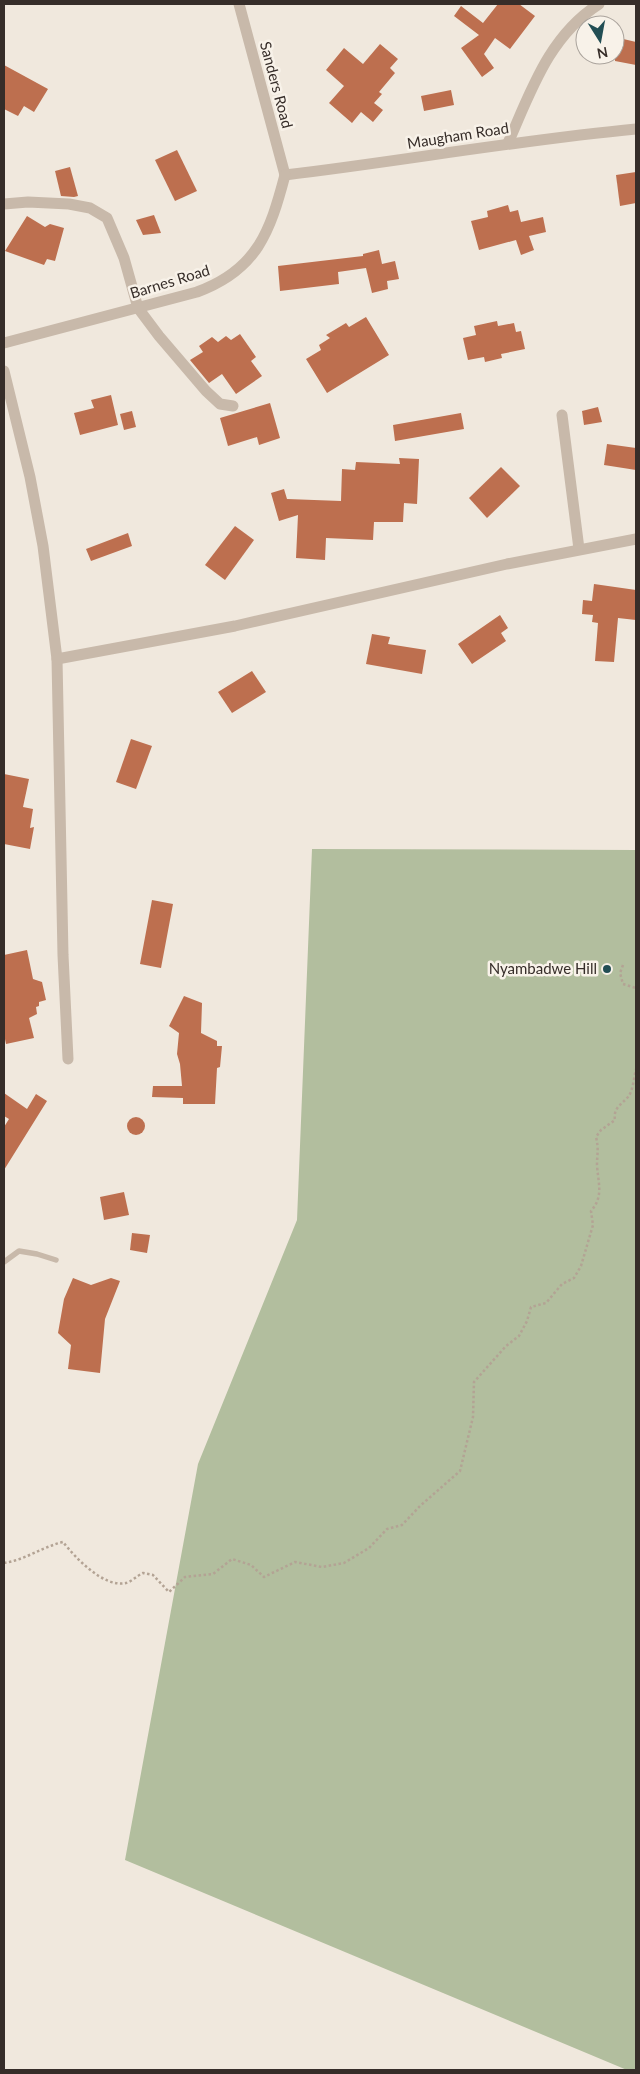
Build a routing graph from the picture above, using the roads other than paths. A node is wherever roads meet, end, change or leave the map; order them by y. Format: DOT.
graph roads {
  1 [pos="239,4"];
  2 [pos="599,4"];
  3 [pos="636,129"];
  4 [pos="508,143"];
  5 [pos="285,175"];
  6 [pos="4,204"];
  7 [pos="138,308"];
  8 [pos="4,343"];
  9 [pos="4,371"];
  10 [pos="233,406"];
  11 [pos="562,415"];
  12 [pos="636,539"];
  13 [pos="579,549"];
  14 [pos="57,659"];
  15 [pos="68,1059"];
  16 [pos="56,1260"];
  17 [pos="4,1262"];
  1 -- 5 [label="street, Sanders Road"];
  2 -- 4 [label="street"];
  3 -- 4 [label="street, Maugham Road"];
  4 -- 5 [label="street, Maugham Road"];
  5 -- 7 [label="street, Barnes Road"];
  6 -- 7 [label="street"];
  7 -- 8 [label="street, Barnes Road"];
  7 -- 10 [label="street"];
  9 -- 14 [label="street"];
  11 -- 13 [label="street"];
  12 -- 13 [label="street"];
  13 -- 14 [label="street"];
  14 -- 15 [label="street"];
  16 -- 17 [label="lane"];
}
